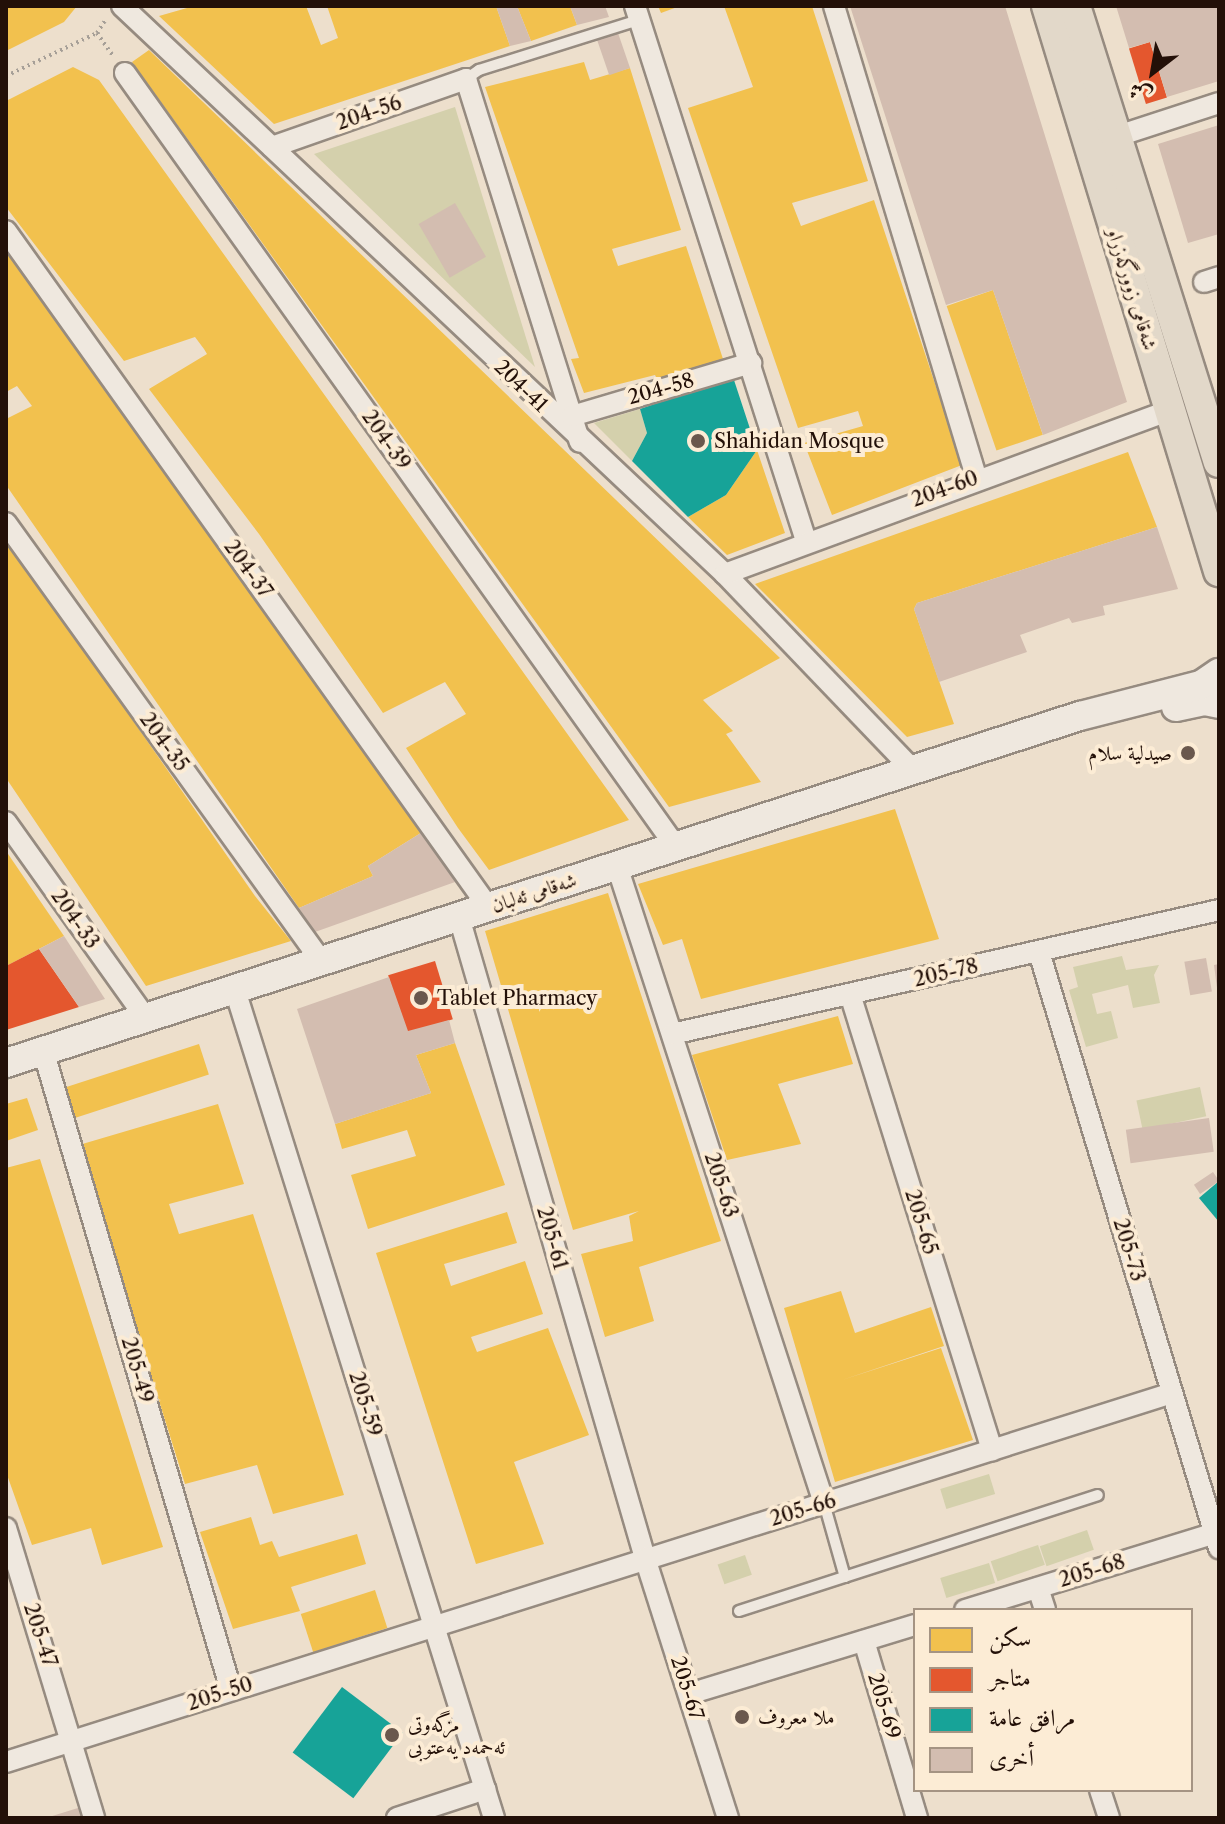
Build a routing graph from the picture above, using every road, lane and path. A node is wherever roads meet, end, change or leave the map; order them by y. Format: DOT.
graph roads {
  1 [pos="122,6"];
  2 [pos="834,6"];
  3 [pos="1047,6"];
  4 [pos="1075,6"];
  5 [pos="637,13"];
  6 [pos="125,73"];
  7 [pos="6,76"];
  8 [pos="466,79"];
  9 [pos="1219,103"];
  10 [pos="1115,137"];
  11 [pos="272,147"];
  12 [pos="6,231"];
  13 [pos="751,363"];
  14 [pos="1169,411"];
  15 [pos="572,416"];
  16 [pos="580,442"];
  17 [pos="1219,462"];
  18 [pos="976,477"];
  19 [pos="6,523"];
  20 [pos="806,541"];
  21 [pos="1219,571"];
  22 [pos="725,574"];
  23 [pos="1219,673"];
  24 [pos="1219,704"];
  25 [pos="1061,723"];
  26 [pos="914,771"];
  27 [pos="6,822"];
  28 [pos="676,847"];
  29 [pos="617,866"];
  30 [pos="489,908"];
  31 [pos="1219,910"];
  32 [pos="459,917"];
  33 [pos="1039,952"];
  34 [pos="322,962"];
  35 [pos="235,990"];
  36 [pos="850,994"];
  37 [pos="145,1017"];
  38 [pos="672,1034"];
  39 [pos="43,1050"];
  40 [pos="6,1063"];
  41 [pos="1172,1393"];
  42 [pos="992,1450"];
  43 [pos="1098,1495"];
  44 [pos="824,1503"];
  45 [pos="6,1528"];
  46 [pos="1217,1538"];
  47 [pos="645,1558"];
  48 [pos="845,1577"];
  49 [pos="1038,1588"];
  50 [pos="972,1608"];
  51 [pos="1044,1608"];
  52 [pos="739,1611"];
  53 [pos="434,1626"];
  54 [pos="913,1626"];
  55 [pos="864,1641"];
  56 [pos="231,1690"];
  57 [pos="689,1694"];
  58 [pos="73,1741"];
  59 [pos="6,1762"];
  60 [pos="485,1789"];
  61 [pos="1101,1792"];
  62 [pos="94,1818"];
  63 [pos="397,1818"];
  64 [pos="494,1818"];
  65 [pos="728,1818"];
  66 [pos="917,1818"];
  67 [pos="1109,1818"];
  1 -- 11 [label="street, 204-41"];
  2 -- 18 [label="street"];
  3 -- 14 [label="main road, شەقامی زوورگەزراو"];
  4 -- 10 [label="main road, شەقامی زوورگەزراو"];
  5 -- 8 [label="lane"];
  5 -- 13 [label="street"];
  6 -- 7 [label="path"];
  6 -- 28 [label="street, 204-39"];
  8 -- 11 [label="street, 204-56"];
  8 -- 15 [label="street"];
  9 -- 10 [label="street"];
  10 -- 17 [label="main road, شەقامی زوورگەزراو"];
  11 -- 16 [label="street, 204-41"];
  12 -- 30 [label="street, 204-37"];
  13 -- 15 [label="street, 204-58"];
  13 -- 20 [label="street"];
  14 -- 18 [label="street, 204-60"];
  14 -- 21 [label="main road, شەقامی زوورگەزراو"];
  15 -- 16 [label="street"];
  16 -- 22 [label="street, 204-41"];
  18 -- 20 [label="street, 204-60"];
  19 -- 34 [label="street, 204-35"];
  20 -- 22 [label="street, 204-60"];
  22 -- 26 [label="street, 204-41"];
  23 -- 25 [label="street, شەقامی ئەلبان"];
  24 -- 25 [label="street, شەقامی ئەلبان"];
  25 -- 26 [label="street, شەقامی ئەلبان"];
  26 -- 28 [label="street, شەقامی ئەلبان"];
  27 -- 37 [label="street, 204-33"];
  28 -- 29 [label="street, شەقامی ئەلبان"];
  29 -- 30 [label="street, شەقامی ئەلبان"];
  29 -- 38 [label="street, 205-63"];
  30 -- 32 [label="street, شەقامی ئەلبان"];
  31 -- 33 [label="street, 205-78"];
  32 -- 34 [label="street, شەقامی ئەلبان"];
  32 -- 47 [label="street, 205-61"];
  33 -- 36 [label="street, 205-78"];
  33 -- 41 [label="street, 205-73"];
  34 -- 35 [label="street, شەقامی ئەلبان"];
  35 -- 37 [label="street, شەقامی ئەلبان"];
  35 -- 53 [label="street, 205-59"];
  36 -- 38 [label="street, 205-78"];
  36 -- 42 [label="street, 205-65"];
  37 -- 39 [label="street, شەقامی ئەلبان"];
  38 -- 44 [label="street, 205-63"];
  39 -- 40 [label="street, شەقامی ئەلبان"];
  39 -- 56 [label="street, 205-49"];
  41 -- 42 [label="street, 205-66"];
  41 -- 46 [label="street, 205-73"];
  42 -- 44 [label="street, 205-66"];
  43 -- 48 [label="lane"];
  44 -- 47 [label="street, 205-66"];
  44 -- 48 [label="lane"];
  45 -- 58 [label="street, 205-47"];
  46 -- 49 [label="street, 205-68"];
  47 -- 53 [label="street, 205-66"];
  47 -- 57 [label="street, 205-67"];
  48 -- 52 [label="lane"];
  49 -- 50 [label="street, 205-68"];
  49 -- 51 [label="street"];
  53 -- 56 [label="street, 205-50"];
  53 -- 60 [label="street, 205-59"];
  54 -- 55 [label="street"];
  55 -- 57 [label="street"];
  55 -- 66 [label="street, 205-69"];
  56 -- 58 [label="street, 205-50"];
  57 -- 65 [label="street, 205-67"];
  58 -- 59 [label="street, 205-50"];
  58 -- 62 [label="street, 205-47"];
  60 -- 63 [label="street"];
  60 -- 64 [label="street, 205-59"];
  61 -- 67 [label="street"];
}
